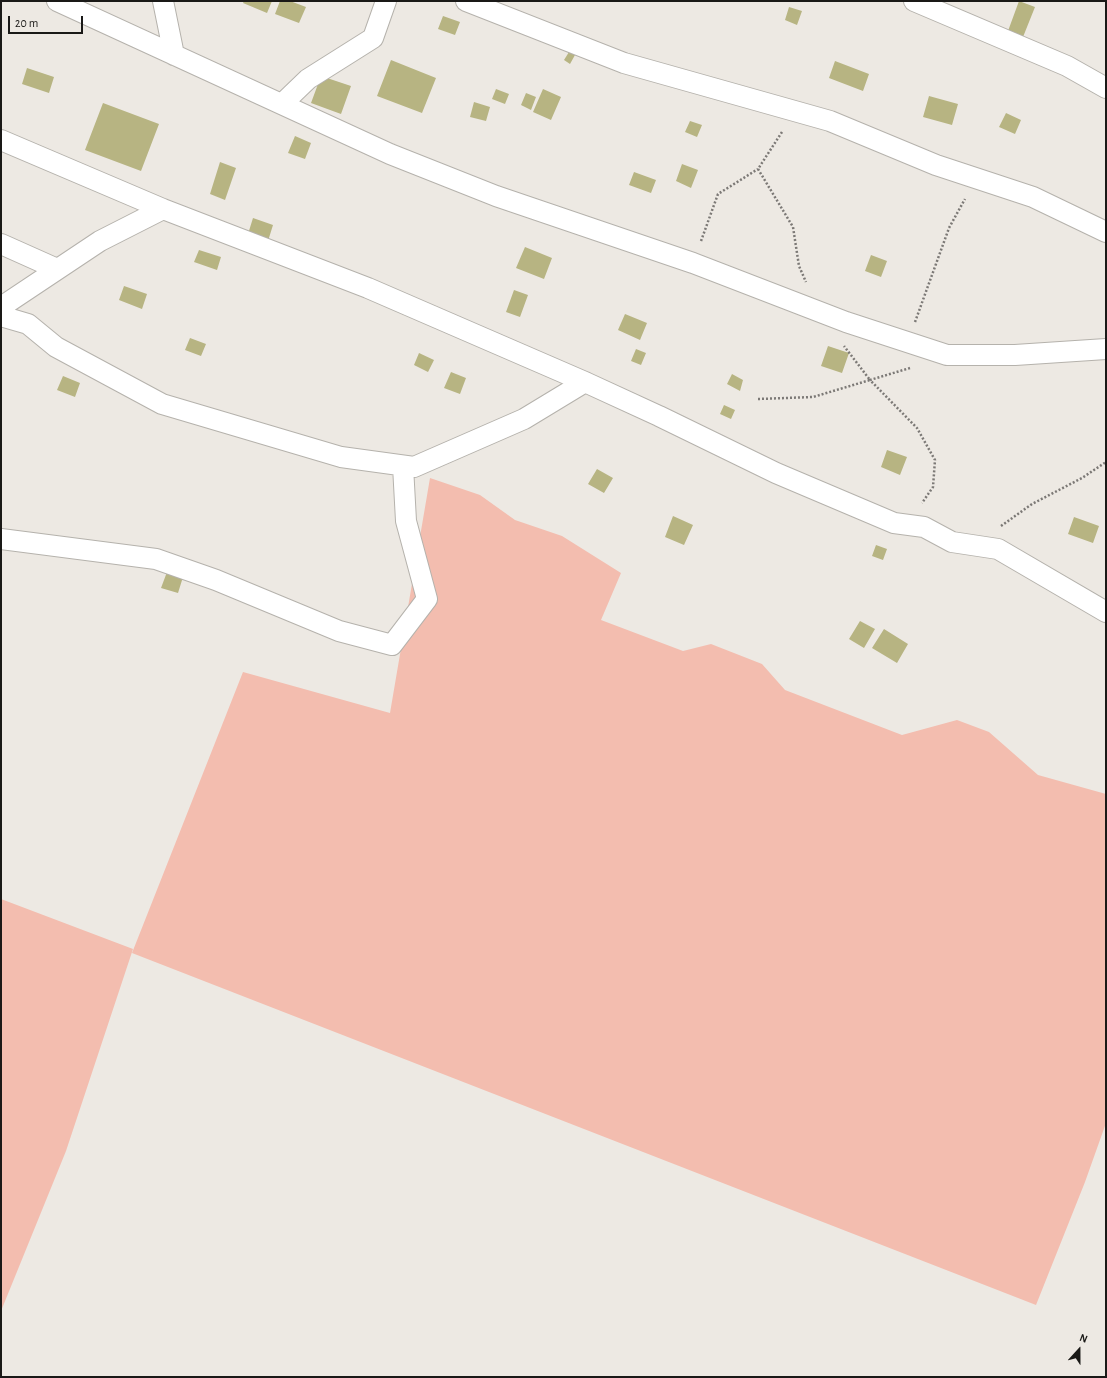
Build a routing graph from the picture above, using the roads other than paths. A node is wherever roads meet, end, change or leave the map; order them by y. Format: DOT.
graph roads {
  1 [pos="163,1"];
  2 [pos="386,1"];
  3 [pos="466,1"];
  4 [pos="914,1"];
  5 [pos="59,2"];
  6 [pos="174,55"];
  7 [pos="1106,88"];
  8 [pos="282,104"];
  9 [pos="1,140"];
  10 [pos="163,209"];
  11 [pos="1106,232"];
  12 [pos="1,244"];
  13 [pos="58,269"];
  14 [pos="1,307"];
  15 [pos="1,316"];
  16 [pos="1106,349"];
  17 [pos="585,382"];
  18 [pos="403,466"];
  19 [pos="1,539"];
  20 [pos="1106,612"];
  1 -- 6 [label="street"];
  2 -- 8 [label="street"];
  3 -- 11 [label="street"];
  4 -- 7 [label="street"];
  5 -- 6 [label="street"];
  6 -- 8 [label="street"];
  8 -- 16 [label="street"];
  9 -- 10 [label="street"];
  10 -- 13 [label="street"];
  10 -- 17 [label="street"];
  12 -- 13 [label="street"];
  13 -- 14 [label="street"];
  15 -- 18 [label="street"];
  17 -- 18 [label="street"];
  17 -- 20 [label="street"];
  18 -- 19 [label="street"];
}
